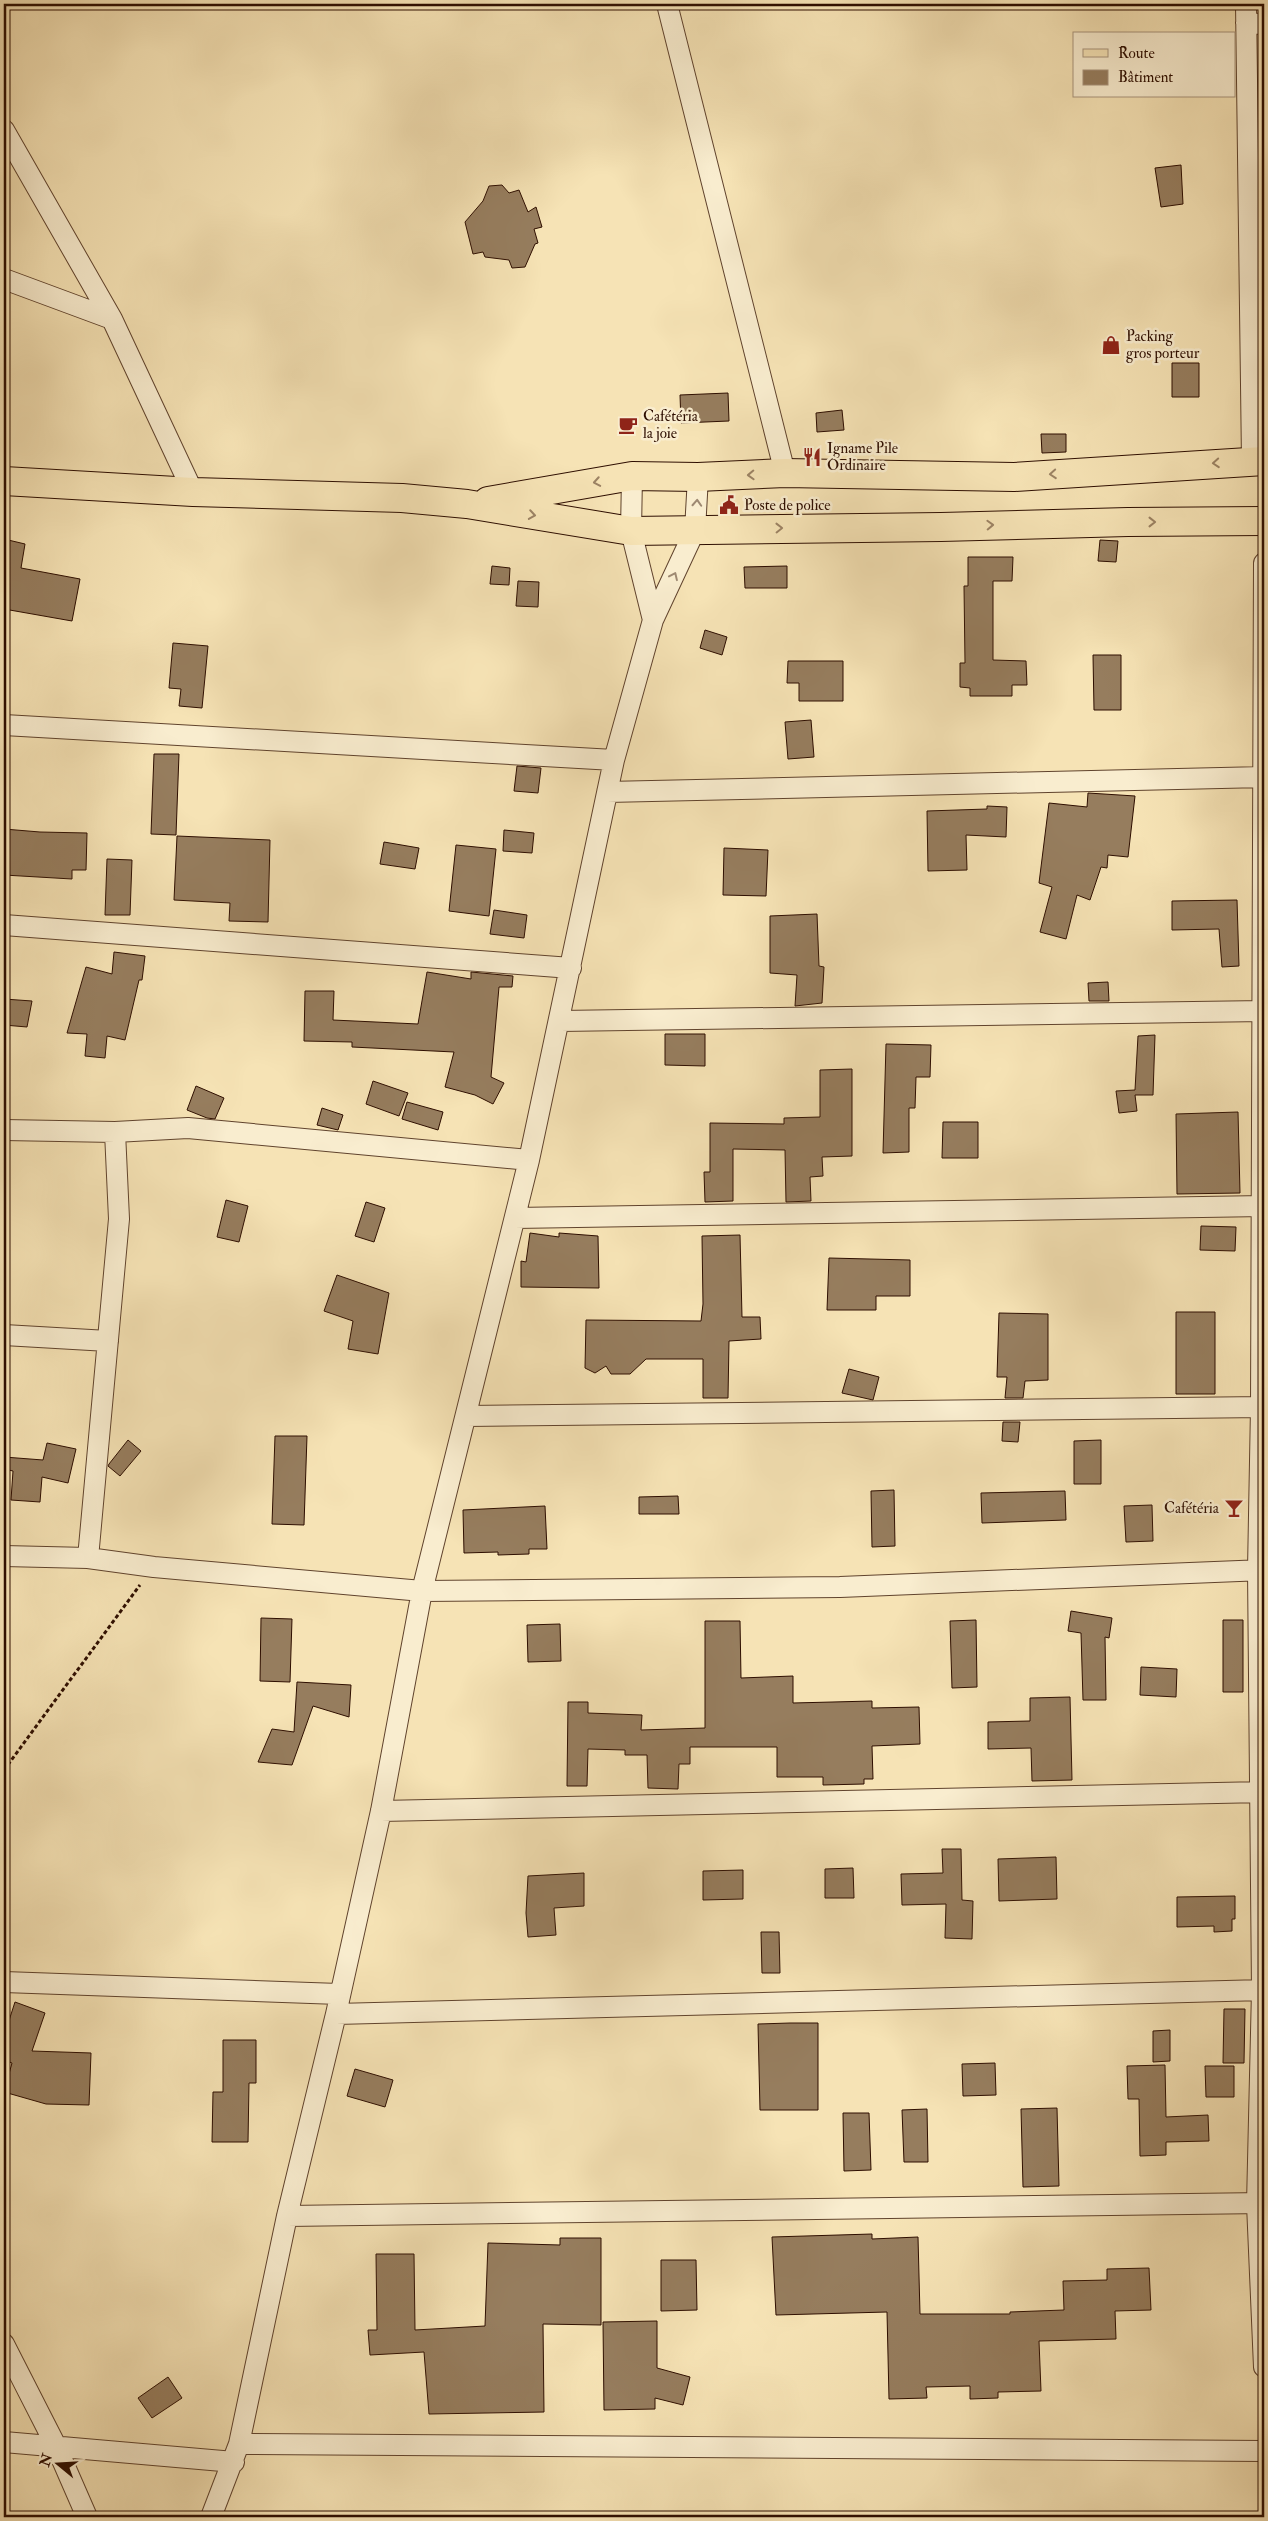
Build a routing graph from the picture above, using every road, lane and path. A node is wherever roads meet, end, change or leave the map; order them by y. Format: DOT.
graph roads {
  1 [pos="667,4"];
  2 [pos="1252,17"];
  3 [pos="4,130"];
  4 [pos="4,279"];
  5 [pos="112,319"];
  6 [pos="1258,461"];
  7 [pos="785,473"];
  8 [pos="632,476"];
  9 [pos="698,477"];
  10 [pos="4,481"];
  11 [pos="194,492"];
  12 [pos="467,504"];
  13 [pos="1264,522"];
  14 [pos="695,530"];
  15 [pos="631,531"];
  16 [pos="1264,563"];
  17 [pos="653,620"];
  18 [pos="4,725"];
  19 [pos="614,760"];
  20 [pos="1263,777"];
  21 [pos="607,792"];
  22 [pos="4,925"];
  23 [pos="571,968"];
  24 [pos="1264,1011"];
  25 [pos="560,1021"];
  26 [pos="4,1130"];
  27 [pos="115,1132"];
  28 [pos="529,1160"];
  29 [pos="1262,1206"];
  30 [pos="514,1218"];
  31 [pos="4,1335"];
  32 [pos="108,1341"];
  33 [pos="1263,1407"];
  34 [pos="466,1416"];
  35 [pos="4,1556"];
  36 [pos="88,1558"];
  37 [pos="154,1567"];
  38 [pos="1261,1570"];
  39 [pos="422,1591"];
  40 [pos="4,1770"];
  41 [pos="1263,1792"];
  42 [pos="380,1811"];
  43 [pos="4,1982"];
  44 [pos="1263,1990"];
  45 [pos="337,2004"];
  46 [pos="1260,2204"];
  47 [pos="287,2216"];
  48 [pos="4,2344"];
  49 [pos="1264,2367"];
  50 [pos="4,2442"];
  51 [pos="56,2446"];
  52 [pos="1264,2451"];
  53 [pos="237,2453"];
  54 [pos="87,2517"];
  55 [pos="211,2517"];
  1 -- 7 [label="street"];
  2 -- 6 [label="street"];
  3 -- 5 [label="street"];
  4 -- 5 [label="street"];
  5 -- 11 [label="street"];
  6 -- 7 [label="main road, one-way"];
  7 -- 9 [label="main road, one-way"];
  8 -- 9 [label="main road"];
  8 -- 12 [label="main road, one-way"];
  8 -- 15 [label="street"];
  14 -- 9 [label="street, one-way"];
  10 -- 11 [label="main road"];
  11 -- 12 [label="main road"];
  12 -- 15 [label="main road, one-way"];
  14 -- 13 [label="main road, one-way"];
  14 -- 15 [label="main road"];
  17 -- 14 [label="street, one-way"];
  15 -- 17 [label="street"];
  16 -- 20 [label="street"];
  17 -- 19 [label="street"];
  18 -- 19 [label="street"];
  19 -- 21 [label="street"];
  20 -- 21 [label="street"];
  20 -- 24 [label="street"];
  21 -- 23 [label="street"];
  22 -- 23 [label="street"];
  23 -- 25 [label="street"];
  24 -- 25 [label="street"];
  24 -- 29 [label="street"];
  25 -- 28 [label="street"];
  26 -- 27 [label="street"];
  27 -- 28 [label="street"];
  27 -- 32 [label="street"];
  28 -- 30 [label="street"];
  29 -- 30 [label="street"];
  29 -- 33 [label="street"];
  30 -- 34 [label="street"];
  31 -- 32 [label="street"];
  32 -- 36 [label="street"];
  33 -- 34 [label="street"];
  33 -- 38 [label="street"];
  34 -- 39 [label="street"];
  35 -- 36 [label="street"];
  36 -- 37 [label="street"];
  37 -- 39 [label="street"];
  37 -- 40 [label="path"];
  38 -- 39 [label="street"];
  38 -- 41 [label="street"];
  39 -- 42 [label="street"];
  41 -- 42 [label="street"];
  41 -- 44 [label="street"];
  42 -- 45 [label="street"];
  43 -- 45 [label="street"];
  44 -- 45 [label="street"];
  44 -- 46 [label="street"];
  45 -- 47 [label="street"];
  46 -- 47 [label="street"];
  46 -- 49 [label="street"];
  47 -- 53 [label="street"];
  48 -- 51 [label="street"];
  50 -- 51 [label="street"];
  51 -- 53 [label="street"];
  51 -- 54 [label="street"];
  52 -- 53 [label="street"];
  53 -- 55 [label="street"];
}
